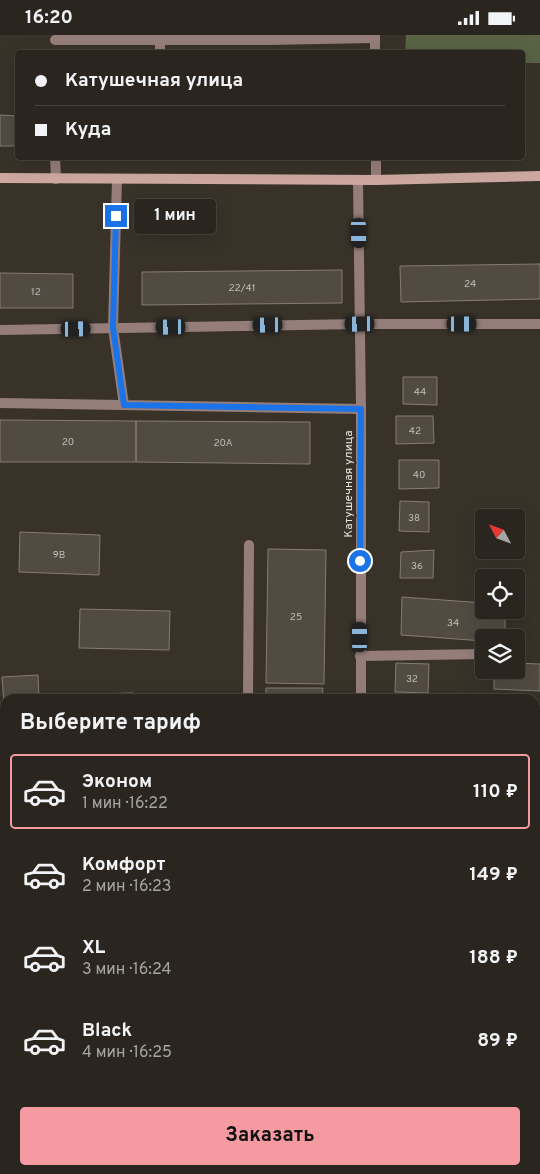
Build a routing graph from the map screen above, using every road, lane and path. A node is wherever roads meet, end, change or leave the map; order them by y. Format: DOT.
graph roads {
  1 [pos="375,36"];
  2 [pos="267,37"];
  3 [pos="55,39"];
  4 [pos="160,40"];
  5 [pos="160,50"];
  6 [pos="375,50"];
  7 [pos="55,160"];
  8 [pos="376,160"];
  9 [pos="540,176"];
  10 [pos="0,178"];
  11 [pos="56,179"];
  12 [pos="117,179"];
  13 [pos="358,180"];
  14 [pos="376,180"];
  15 [pos="360,324"];
  16 [pos="540,325"];
  17 [pos="113,328"];
  18 [pos="0,330"];
  19 [pos="0,403"];
  20 [pos="124,405"];
  21 [pos="361,409"];
  22 [pos="249,545"];
  23 [pos="475,654"];
  24 [pos="360,656"];
  25 [pos="248,694"];
  26 [pos="361,694"];
  1 -- 2 [label="street"];
  1 -- 6 [label="street"];
  2 -- 4 [label="street"];
  3 -- 4 [label="street"];
  4 -- 5 [label="street"];
  7 -- 11 [label="street"];
  8 -- 14 [label="street"];
  9 -- 14 [label="main road"];
  10 -- 11 [label="main road"];
  11 -- 12 [label="main road"];
  12 -- 13 [label="main road"];
  12 -- 17 [label="street"];
  13 -- 14 [label="main road"];
  13 -- 15 [label="street, Катушечная улица"];
  15 -- 16 [label="street"];
  15 -- 17 [label="street"];
  15 -- 21 [label="street, Катушечная улица"];
  17 -- 18 [label="street"];
  17 -- 20 [label="street"];
  19 -- 20 [label="street"];
  20 -- 21 [label="street"];
  21 -- 24 [label="street, Катушечная улица"];
  22 -- 25 [label="street"];
  23 -- 24 [label="street"];
  24 -- 26 [label="street, Катушечная улица"];
}
